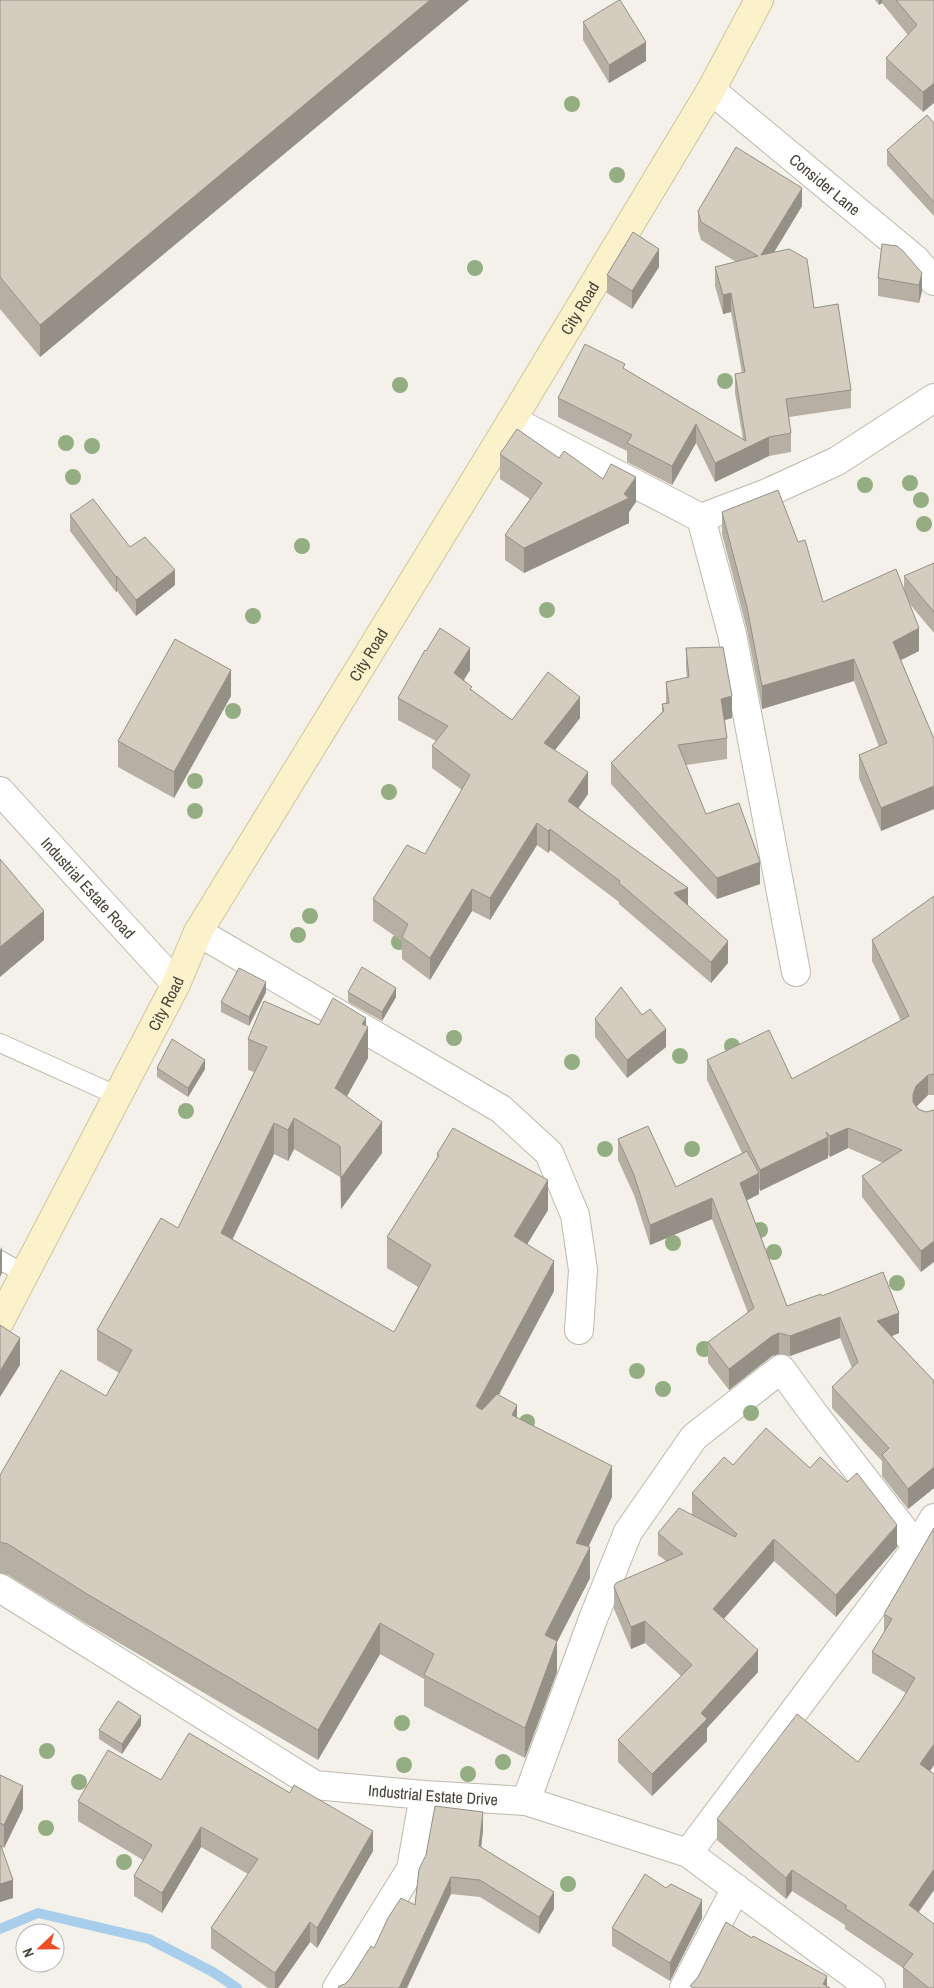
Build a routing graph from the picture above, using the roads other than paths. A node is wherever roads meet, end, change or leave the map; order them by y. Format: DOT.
graph roads {
  1 [pos="759,0"];
  2 [pos="712,90"];
  3 [pos="934,281"];
  4 [pos="934,398"];
  5 [pos="512,420"];
  6 [pos="701,518"];
  7 [pos="0,791"];
  8 [pos="198,932"];
  9 [pos="796,972"];
  10 [pos="176,984"];
  11 [pos="0,1043"];
  12 [pos="118,1096"];
  13 [pos="0,1260"];
  14 [pos="24,1274"];
  15 [pos="0,1321"];
  16 [pos="579,1330"];
  17 [pos="933,1520"];
  18 [pos="917,1547"];
  19 [pos="0,1588"];
  20 [pos="424,1795"];
  21 [pos="526,1801"];
  22 [pos="688,1853"];
  23 [pos="736,1888"];
  24 [pos="337,1988"];
  25 [pos="684,1988"];
  26 [pos="871,1988"];
  1 -- 2 [label="main road, City Road"];
  2 -- 3 [label="street, Consider Lane"];
  2 -- 5 [label="main road, City Road"];
  4 -- 6 [label="street"];
  5 -- 6 [label="street"];
  5 -- 8 [label="main road, City Road"];
  6 -- 9 [label="street"];
  7 -- 10 [label="street, Industrial Estate Road"];
  8 -- 10 [label="main road, City Road"];
  8 -- 16 [label="street"];
  10 -- 12 [label="main road, City Road"];
  11 -- 12 [label="lane"];
  12 -- 14 [label="main road, City Road"];
  13 -- 14 [label="lane"];
  14 -- 15 [label="main road, City Road"];
  17 -- 18 [label="street"];
  18 -- 21 [label="street"];
  18 -- 22 [label="street"];
  19 -- 20 [label="street, Industrial Estate Drive"];
  20 -- 21 [label="street, Industrial Estate Drive"];
  20 -- 24 [label="street"];
  21 -- 22 [label="street, Industrial Estate Drive"];
  22 -- 23 [label="street, Industrial Estate Drive"];
  23 -- 25 [label="street"];
  23 -- 26 [label="street, Industrial Estate Drive"];
}
